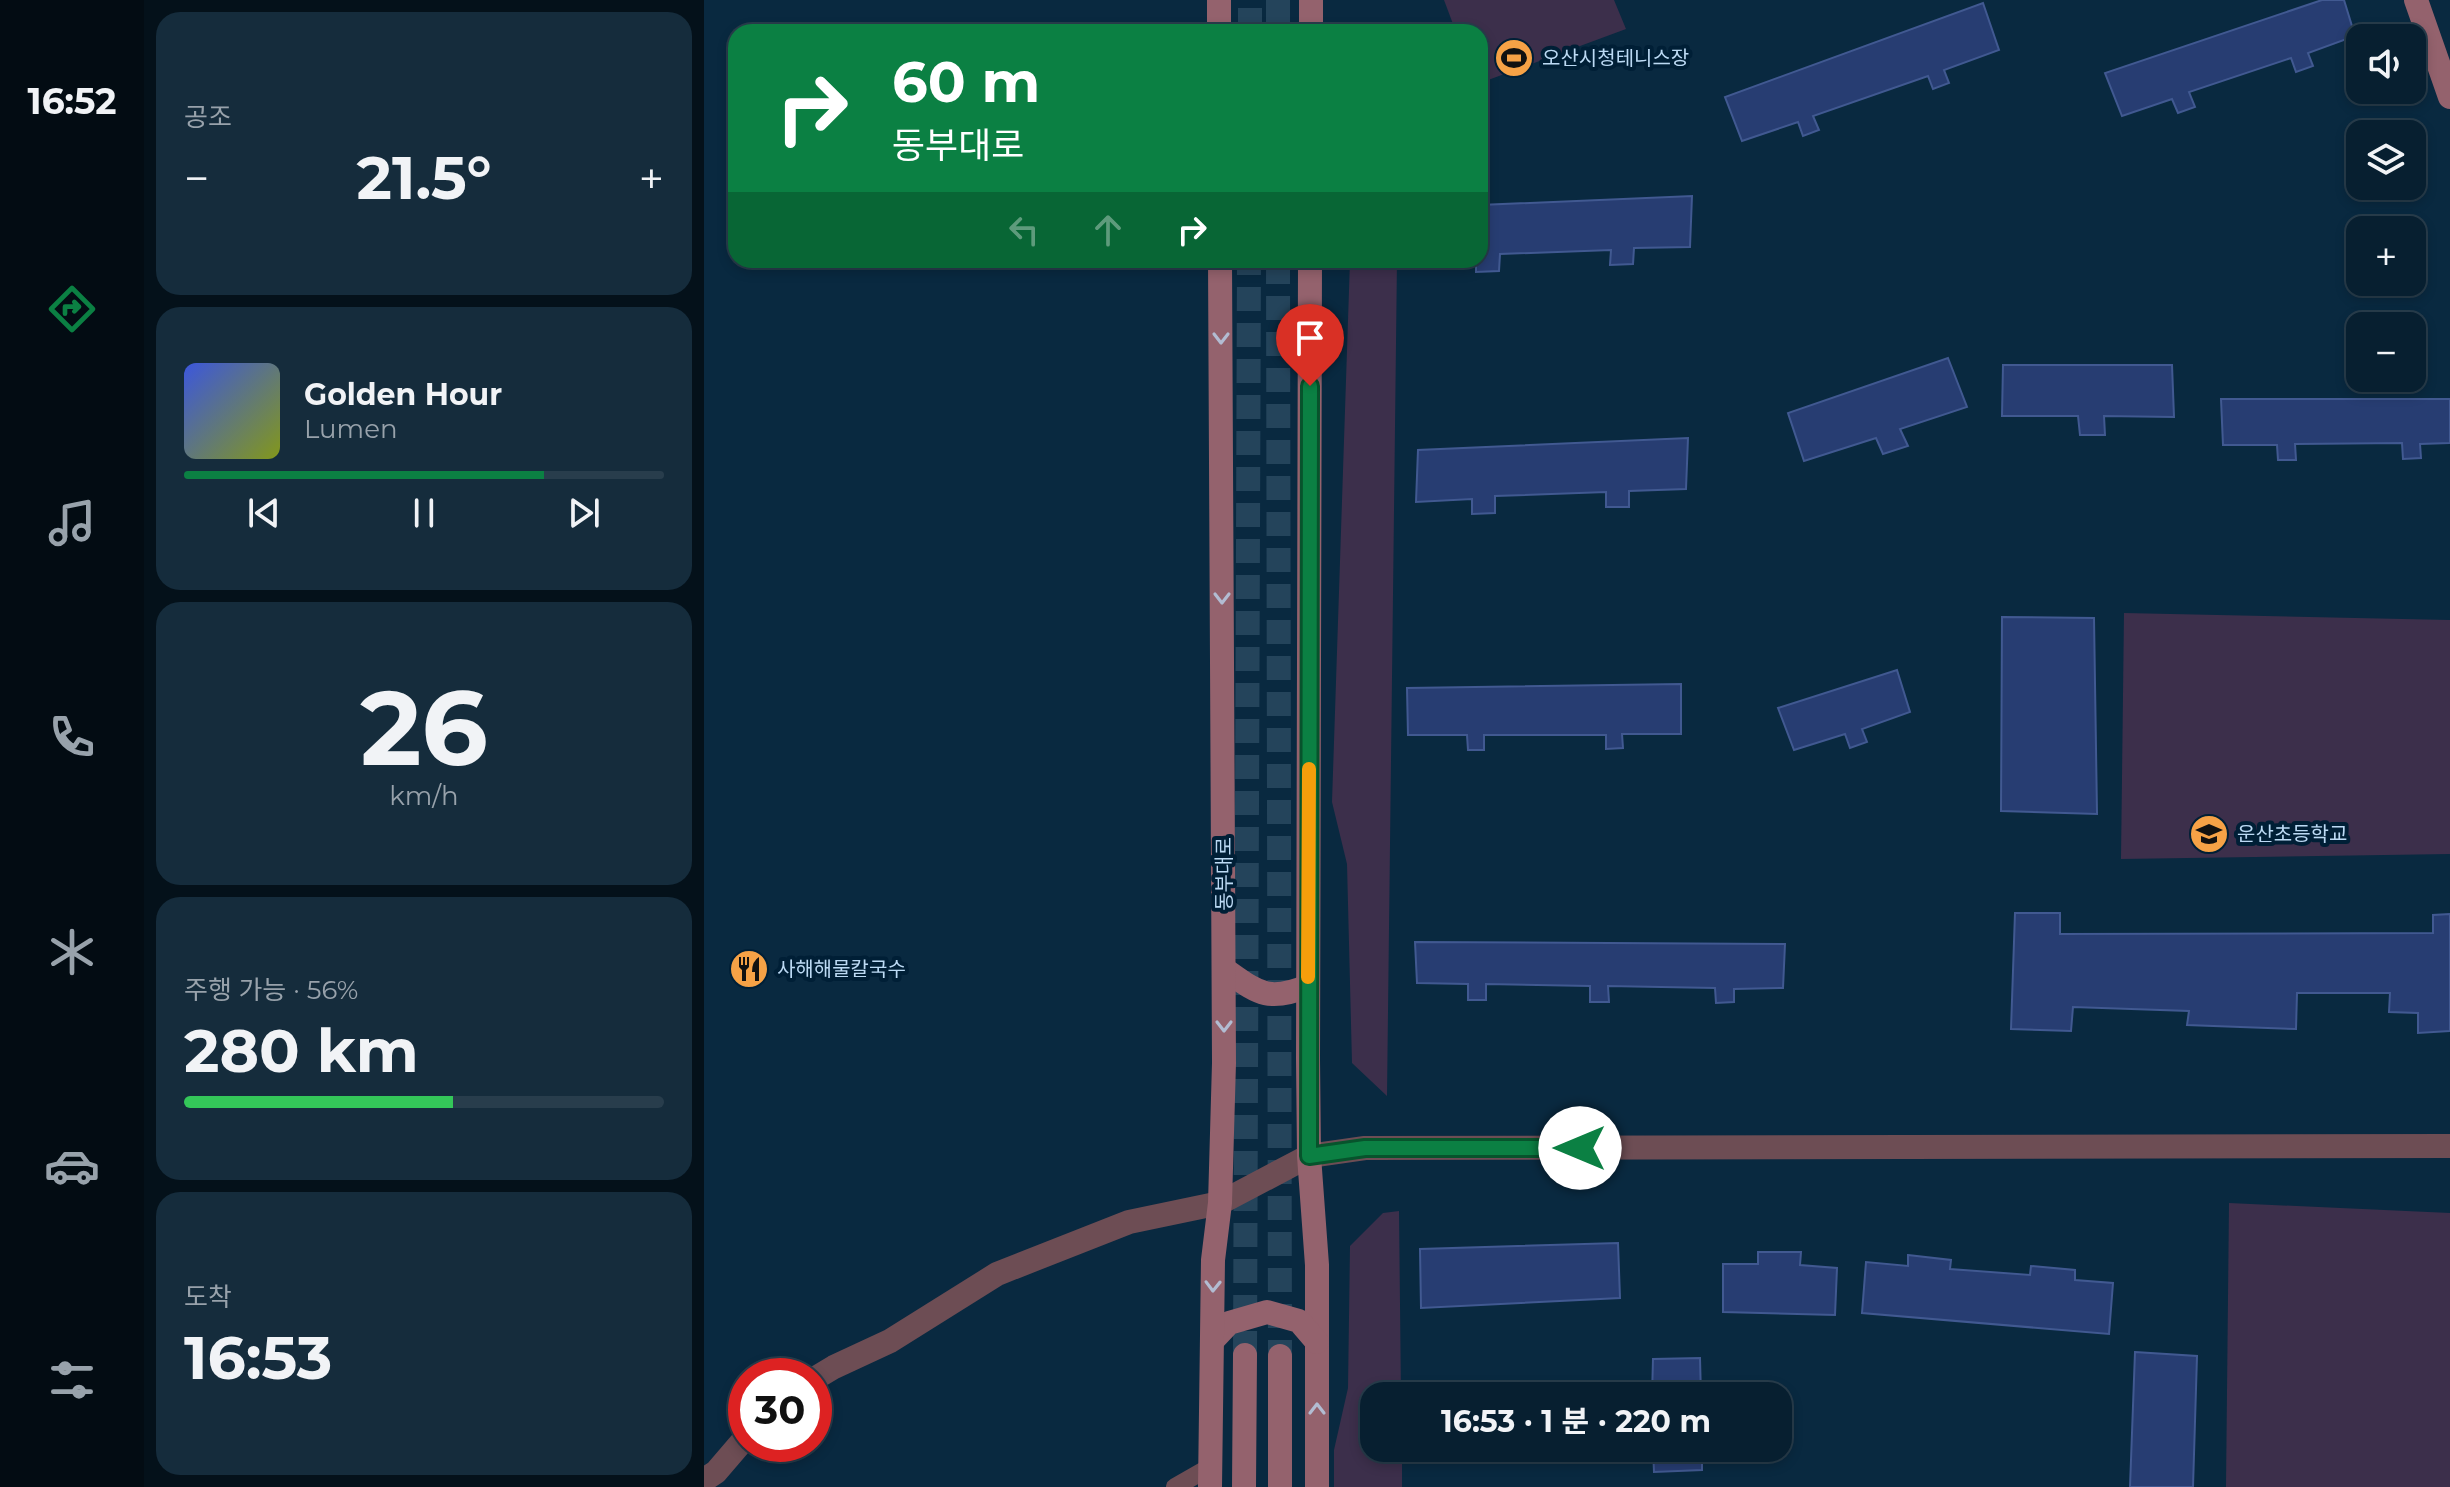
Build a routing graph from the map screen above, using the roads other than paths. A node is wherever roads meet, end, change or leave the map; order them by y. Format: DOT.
graph roads {
  1 [pos="1219,0"];
  2 [pos="1311,0"];
  3 [pos="2416,0"];
  4 [pos="1219,24"];
  5 [pos="1311,24"];
  6 [pos="2450,97"];
  7 [pos="1220,268"];
  8 [pos="1310,268"];
  9 [pos="1224,969"];
  10 [pos="1308,986"];
  11 [pos="2450,1146"];
  12 [pos="1309,1156"];
  13 [pos="1220,1203"];
  14 [pos="1212,1341"];
  15 [pos="1317,1342"];
  16 [pos="1245,1355"];
  17 [pos="1280,1356"];
  18 [pos="832,1368"];
  19 [pos="728,1458"];
  20 [pos="1210,1477"];
  21 [pos="704,1480"];
  22 [pos="1175,1487"];
  23 [pos="1244,1487"];
  24 [pos="1280,1487"];
  25 [pos="1317,1487"];
  1 -- 4 [label="main road"];
  2 -- 5 [label="main road"];
  3 -- 6 [label="main road"];
  7 -- 9 [label="main road, 동부대로, one-way"];
  8 -- 10 [label="main road"];
  9 -- 10 [label="main road"];
  9 -- 13 [label="main road, 동부대로, one-way"];
  10 -- 12 [label="main road"];
  11 -- 12 [label="street"];
  12 -- 13 [label="street"];
  12 -- 15 [label="main road"];
  13 -- 14 [label="main road, 동부대로, one-way"];
  13 -- 18 [label="street"];
  14 -- 15 [label="main road"];
  14 -- 20 [label="main road, 동부대로"];
  25 -- 15 [label="main road, one-way"];
  16 -- 23 [label="main road"];
  17 -- 24 [label="main road"];
  19 -- 21 [label="street"];
  20 -- 22 [label="lane"];
}
